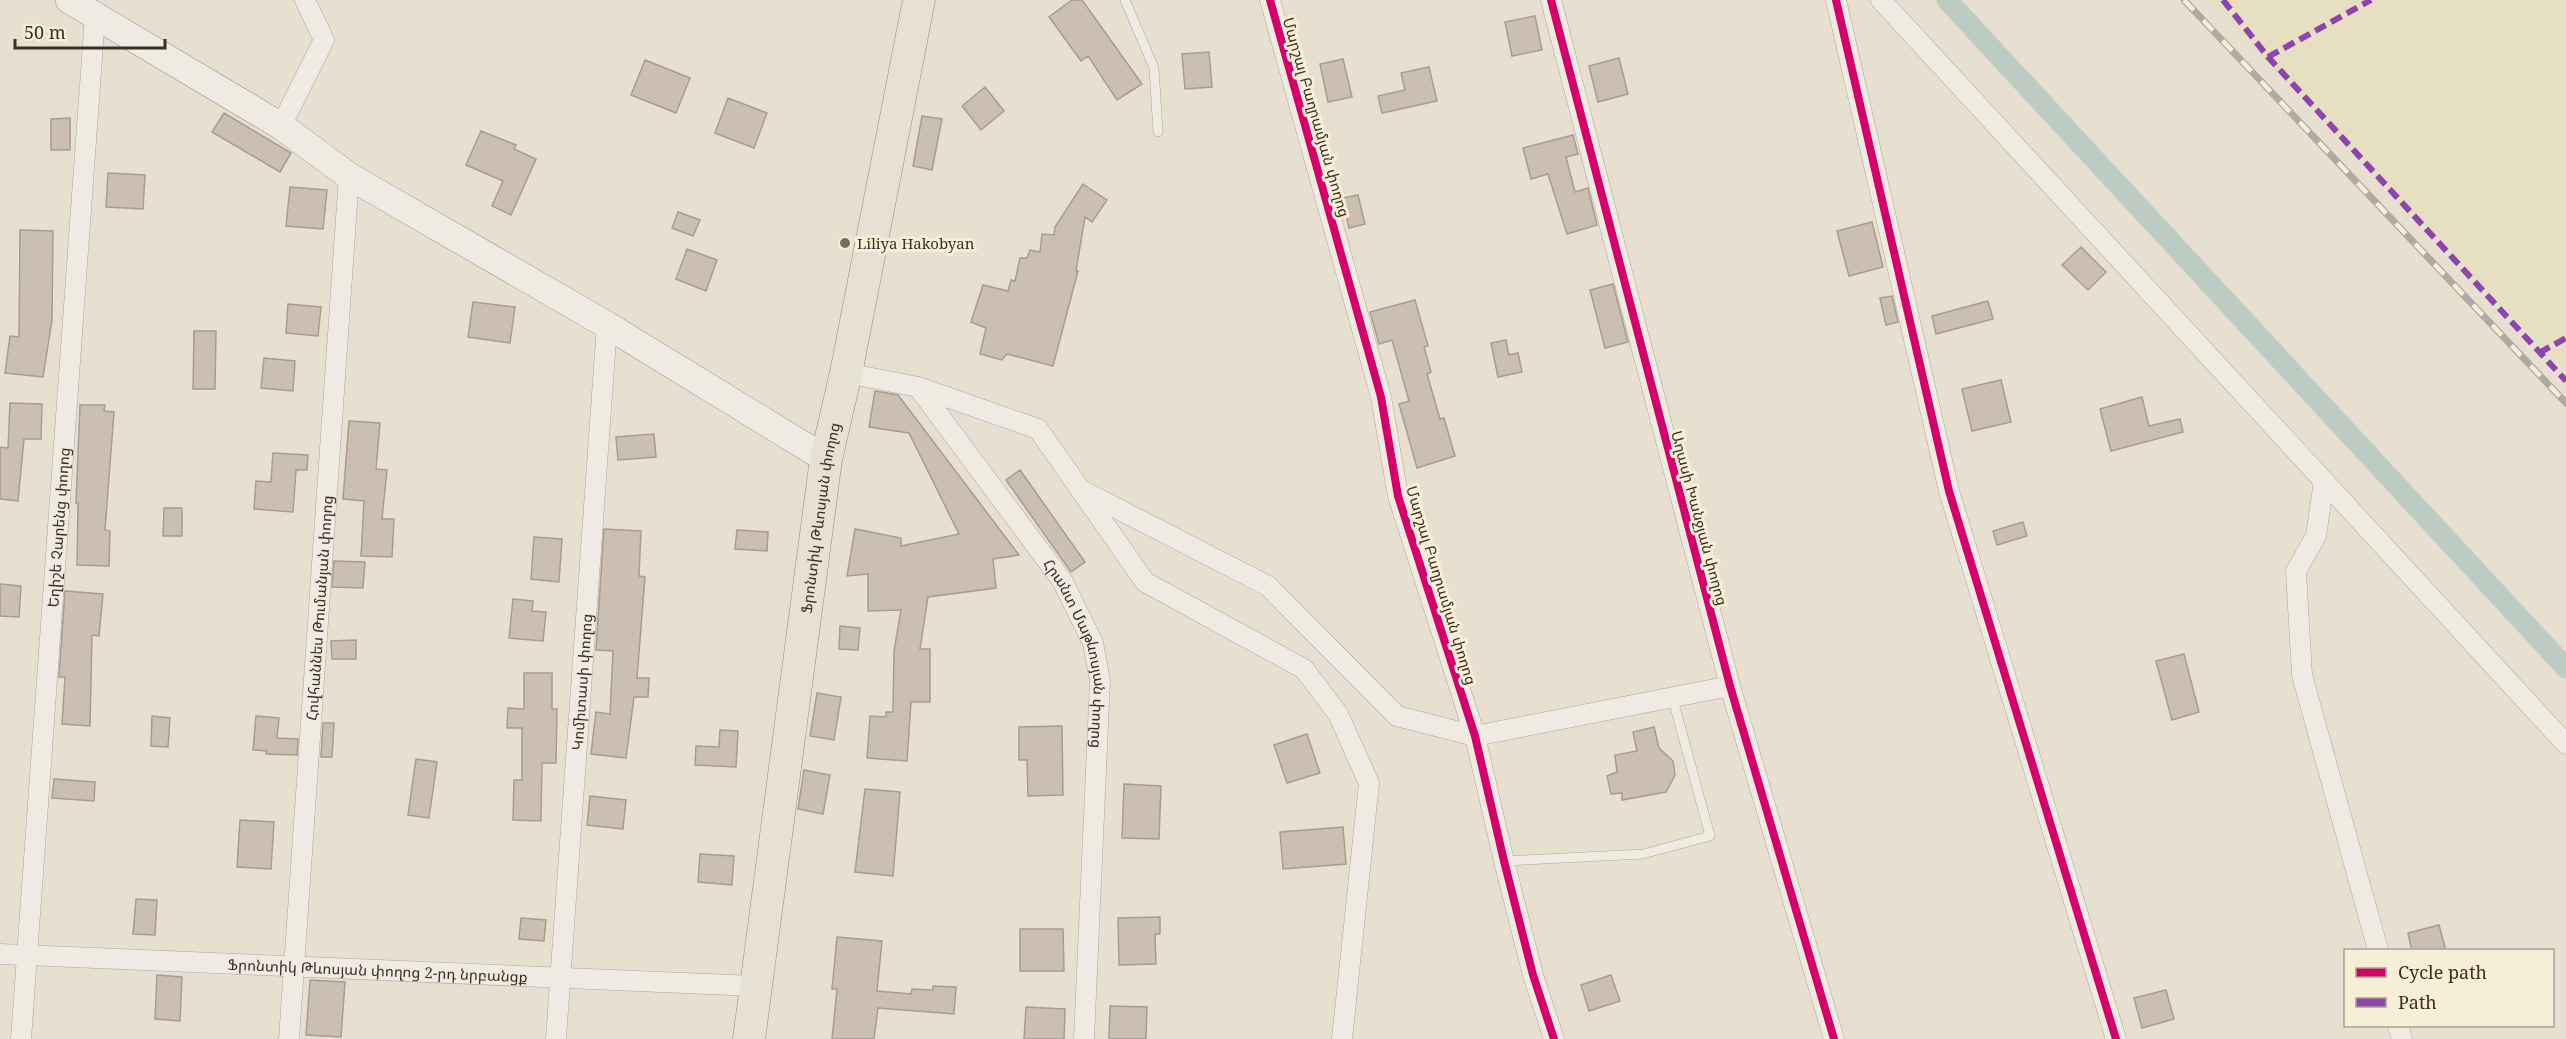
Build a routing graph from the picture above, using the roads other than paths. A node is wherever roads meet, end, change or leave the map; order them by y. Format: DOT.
graph roads {
  1 [pos="69,0"];
  2 [pos="305,0"];
  3 [pos="919,0"];
  4 [pos="1125,0"];
  5 [pos="1270,0"];
  6 [pos="1551,0"];
  7 [pos="1836,0"];
  8 [pos="1881,0"];
  9 [pos="95,16"];
  10 [pos="281,126"];
  11 [pos="1158,132"];
  12 [pos="349,177"];
  13 [pos="607,325"];
  14 [pos="846,373"];
  15 [pos="918,387"];
  16 [pos="826,459"];
  17 [pos="2324,481"];
  18 [pos="1081,490"];
  19 [pos="1730,686"];
  20 [pos="1672,695"];
  21 [pos="1475,736"];
  22 [pos="2566,744"];
  23 [pos="1504,861"];
  24 [pos="2377,949"];
  25 [pos="0,954"];
  26 [pos="28,955"];
  27 [pos="295,968"];
  28 [pos="561,979"];
  29 [pos="755,986"];
  30 [pos="21,1039"];
  31 [pos="289,1039"];
  32 [pos="556,1039"];
  33 [pos="749,1039"];
  34 [pos="1084,1039"];
  35 [pos="1342,1039"];
  36 [pos="1554,1039"];
  37 [pos="1834,1039"];
  38 [pos="2116,1039"];
  1 -- 9 [label="street"];
  2 -- 10 [label="street"];
  3 -- 14 [label="main road, Ֆրոնտիկ Թևոսյան փողոց"];
  4 -- 11 [label="lane"];
  5 -- 21 [label="street, Մարշալ Բաղրամյան փողոց"];
  6 -- 19 [label="street, Աղասի Խանջյան փողոց"];
  7 -- 38 [label="street"];
  8 -- 17 [label="street"];
  9 -- 10 [label="street"];
  9 -- 26 [label="street, Եղիշե Չարենց փողոց"];
  10 -- 12 [label="street"];
  12 -- 13 [label="street"];
  12 -- 27 [label="street, Հովհաննես Թումանյան փողոց"];
  13 -- 16 [label="street"];
  13 -- 28 [label="street, Կոմիտասի փողոց"];
  14 -- 15 [label="street"];
  14 -- 16 [label="main road, Ֆրոնտիկ Թևոսյան փողոց"];
  15 -- 18 [label="street"];
  15 -- 34 [label="street, Հրանտ Մաթևոսյան փողոց"];
  16 -- 29 [label="main road, Ֆրոնտիկ Թևոսյան փողոց"];
  17 -- 22 [label="street"];
  17 -- 24 [label="street"];
  18 -- 21 [label="street"];
  18 -- 35 [label="street"];
  19 -- 20 [label="street"];
  19 -- 37 [label="street, Աղասի Խանջյան փողոց"];
  20 -- 21 [label="street"];
  20 -- 23 [label="lane"];
  21 -- 23 [label="street, Մարշալ Բաղրամյան փողոց"];
  23 -- 36 [label="street, Մարշալ Բաղրամյան փողոց"];
  25 -- 26 [label="street, Ֆրոնտիկ Թևոսյան փողոց 2-րդ նրբանցք"];
  26 -- 27 [label="street, Ֆրոնտիկ Թևոսյան փողոց 2-րդ նրբանցք"];
  26 -- 30 [label="street, Եղիշե Չարենց փողոց"];
  27 -- 28 [label="street, Ֆրոնտիկ Թևոսյան փողոց 2-րդ նրբանցք"];
  27 -- 31 [label="street, Հովհաննես Թումանյան փողոց"];
  28 -- 29 [label="street, Ֆրոնտիկ Թևոսյան փողոց 2-րդ նրբանցք"];
  28 -- 32 [label="street, Կոմիտասի փողոց"];
  29 -- 33 [label="main road, Ֆրոնտիկ Թևոսյան փողոց"];
}
